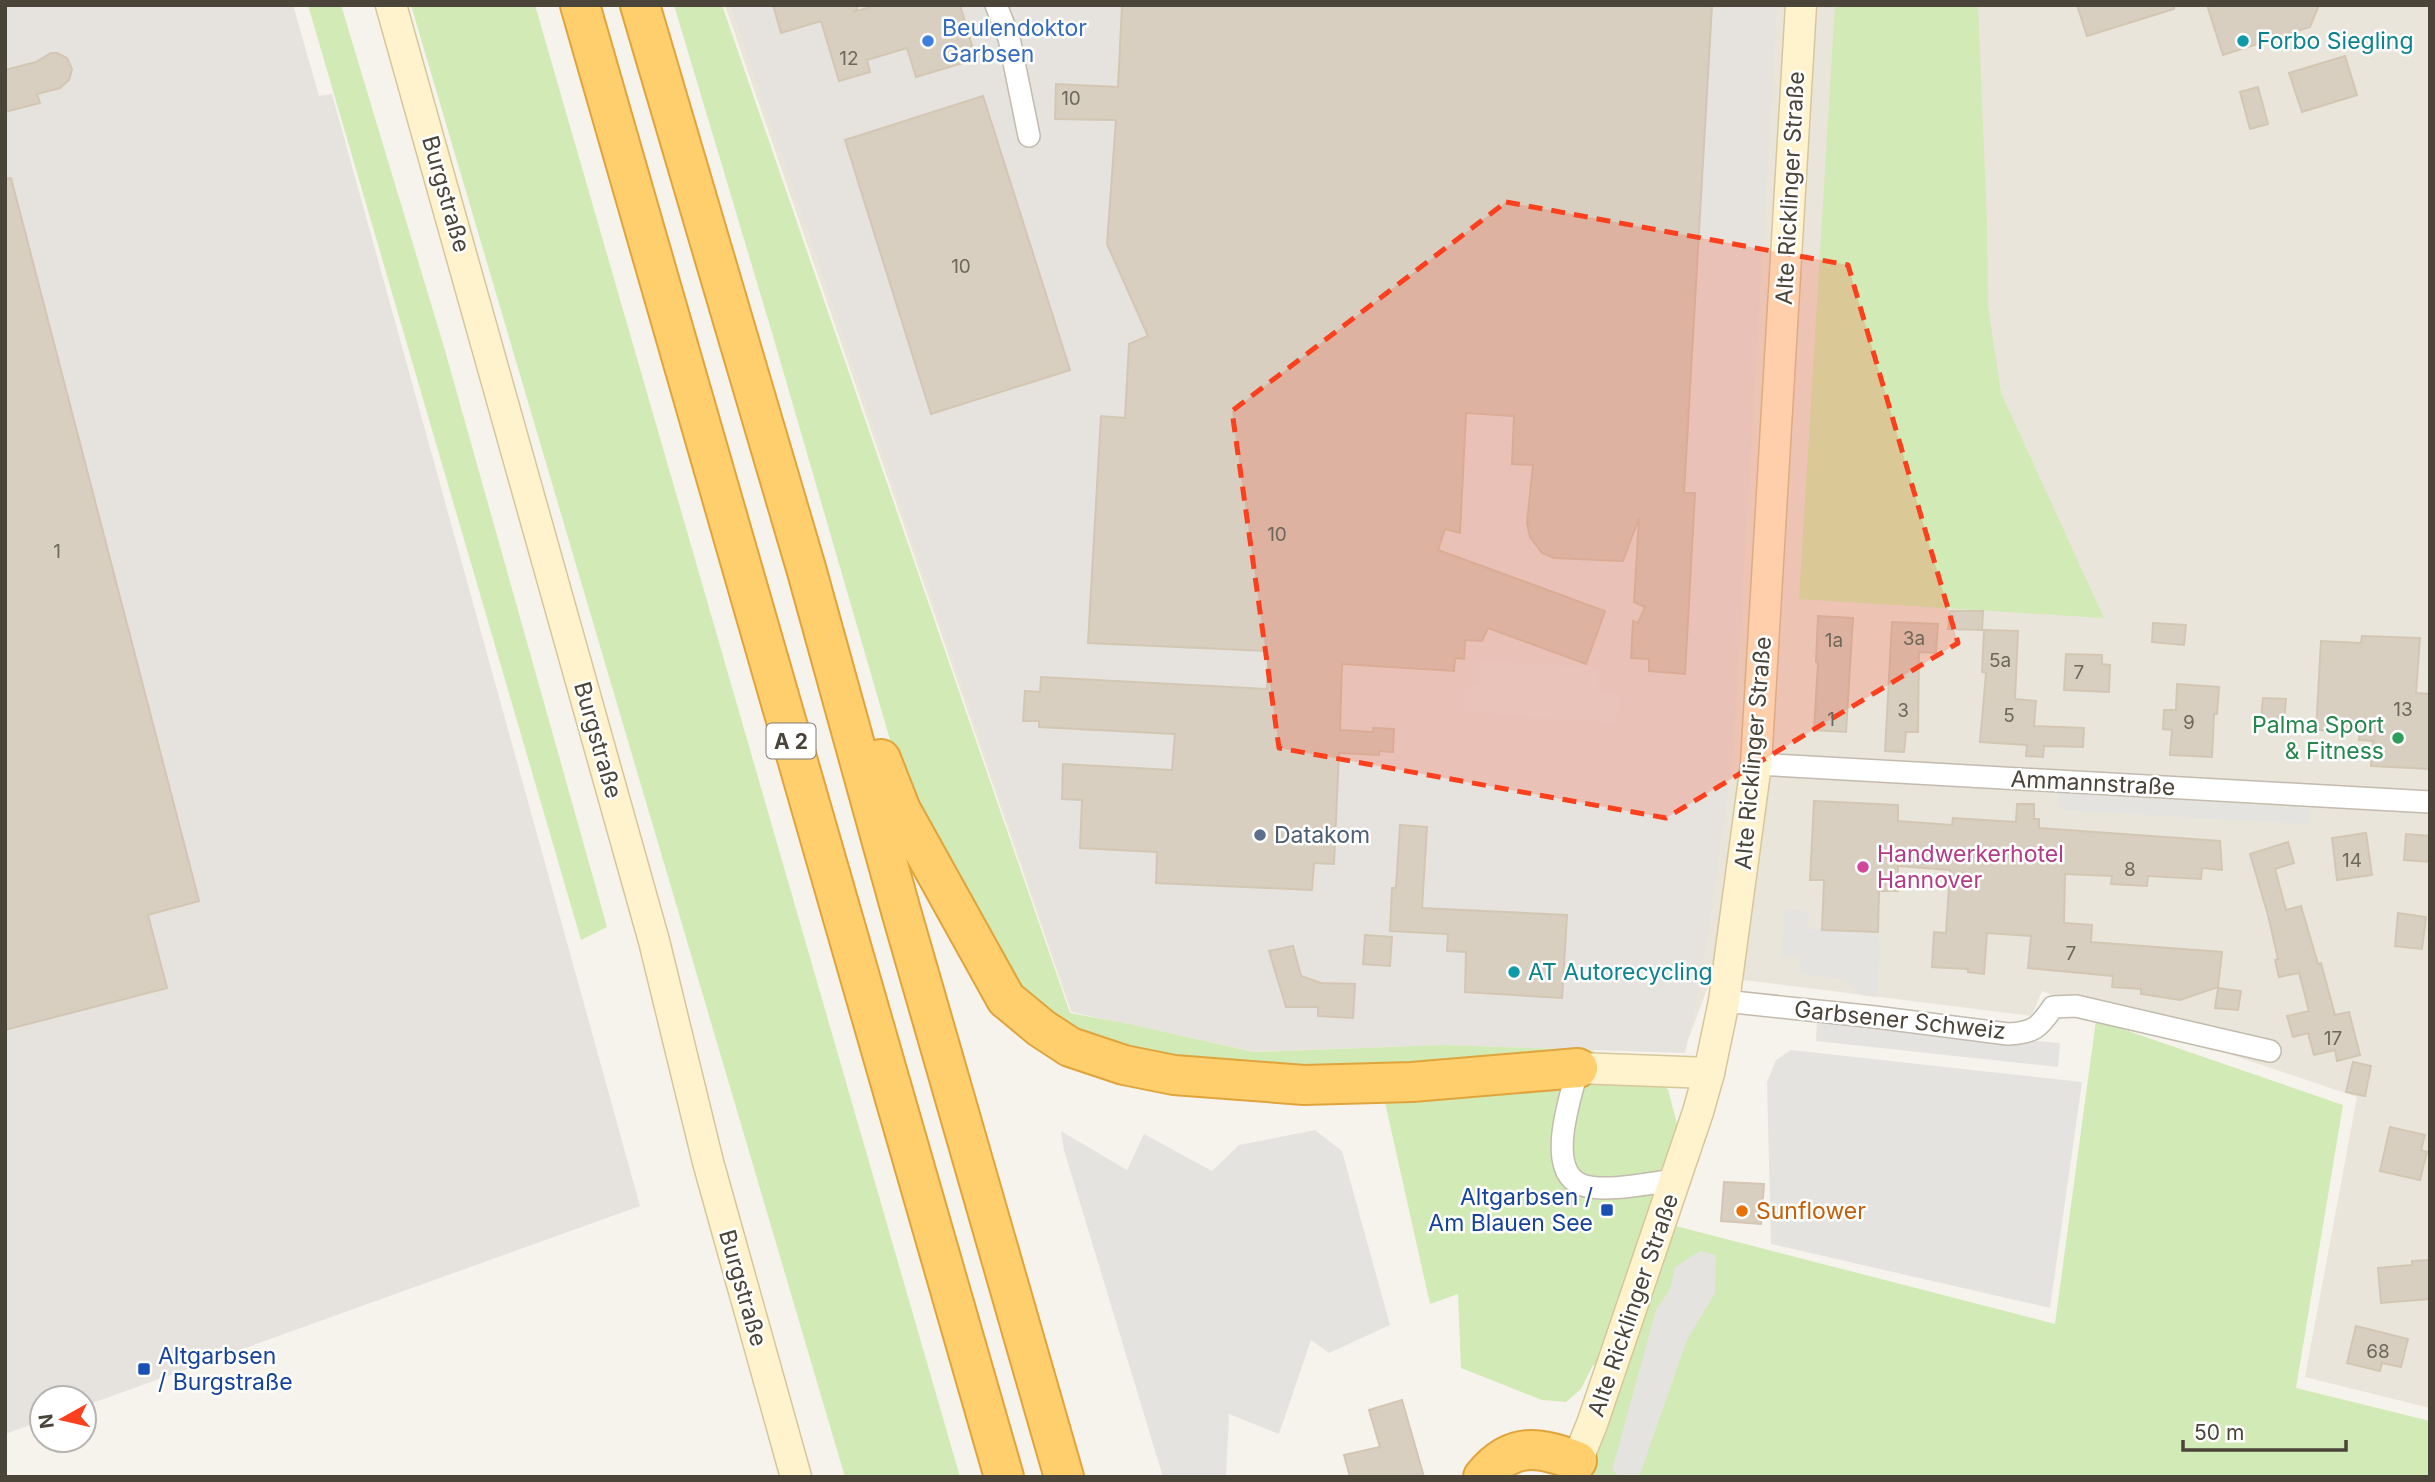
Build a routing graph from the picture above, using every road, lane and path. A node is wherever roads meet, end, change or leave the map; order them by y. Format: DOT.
graph roads {
  1 [pos="391,5"];
  2 [pos="580,5"];
  3 [pos="640,5"];
  4 [pos="996,5"];
  5 [pos="1801,5"];
  6 [pos="1029,136"];
  7 [pos="806,568"];
  8 [pos="1756,764"];
  9 [pos="2430,802"];
  10 [pos="1724,1001"];
  11 [pos="2270,1051"];
  12 [pos="1578,1068"];
  13 [pos="1709,1073"];
  14 [pos="1675,1180"];
  15 [pos="1574,1469"];
  16 [pos="796,1477"];
  17 [pos="1004,1477"];
  18 [pos="1064,1477"];
  19 [pos="1483,1477"];
  1 -- 16 [label="street, Burgstraße"];
  2 -- 17 [label="highway, A 2"];
  3 -- 7 [label="highway, A 2"];
  4 -- 6 [label="street"];
  5 -- 8 [label="street, Alte Ricklinger Straße"];
  7 -- 12 [label="highway"];
  7 -- 18 [label="highway, A 2"];
  8 -- 9 [label="street, Ammannstraße"];
  8 -- 10 [label="street, Alte Ricklinger Straße"];
  10 -- 11 [label="street, Garbsener Schweiz"];
  10 -- 13 [label="street, Alte Ricklinger Straße"];
  12 -- 13 [label="street"];
  12 -- 14 [label="street"];
  13 -- 14 [label="street, Alte Ricklinger Straße"];
  14 -- 15 [label="street, Alte Ricklinger Straße"];
  15 -- 19 [label="highway"];
}
